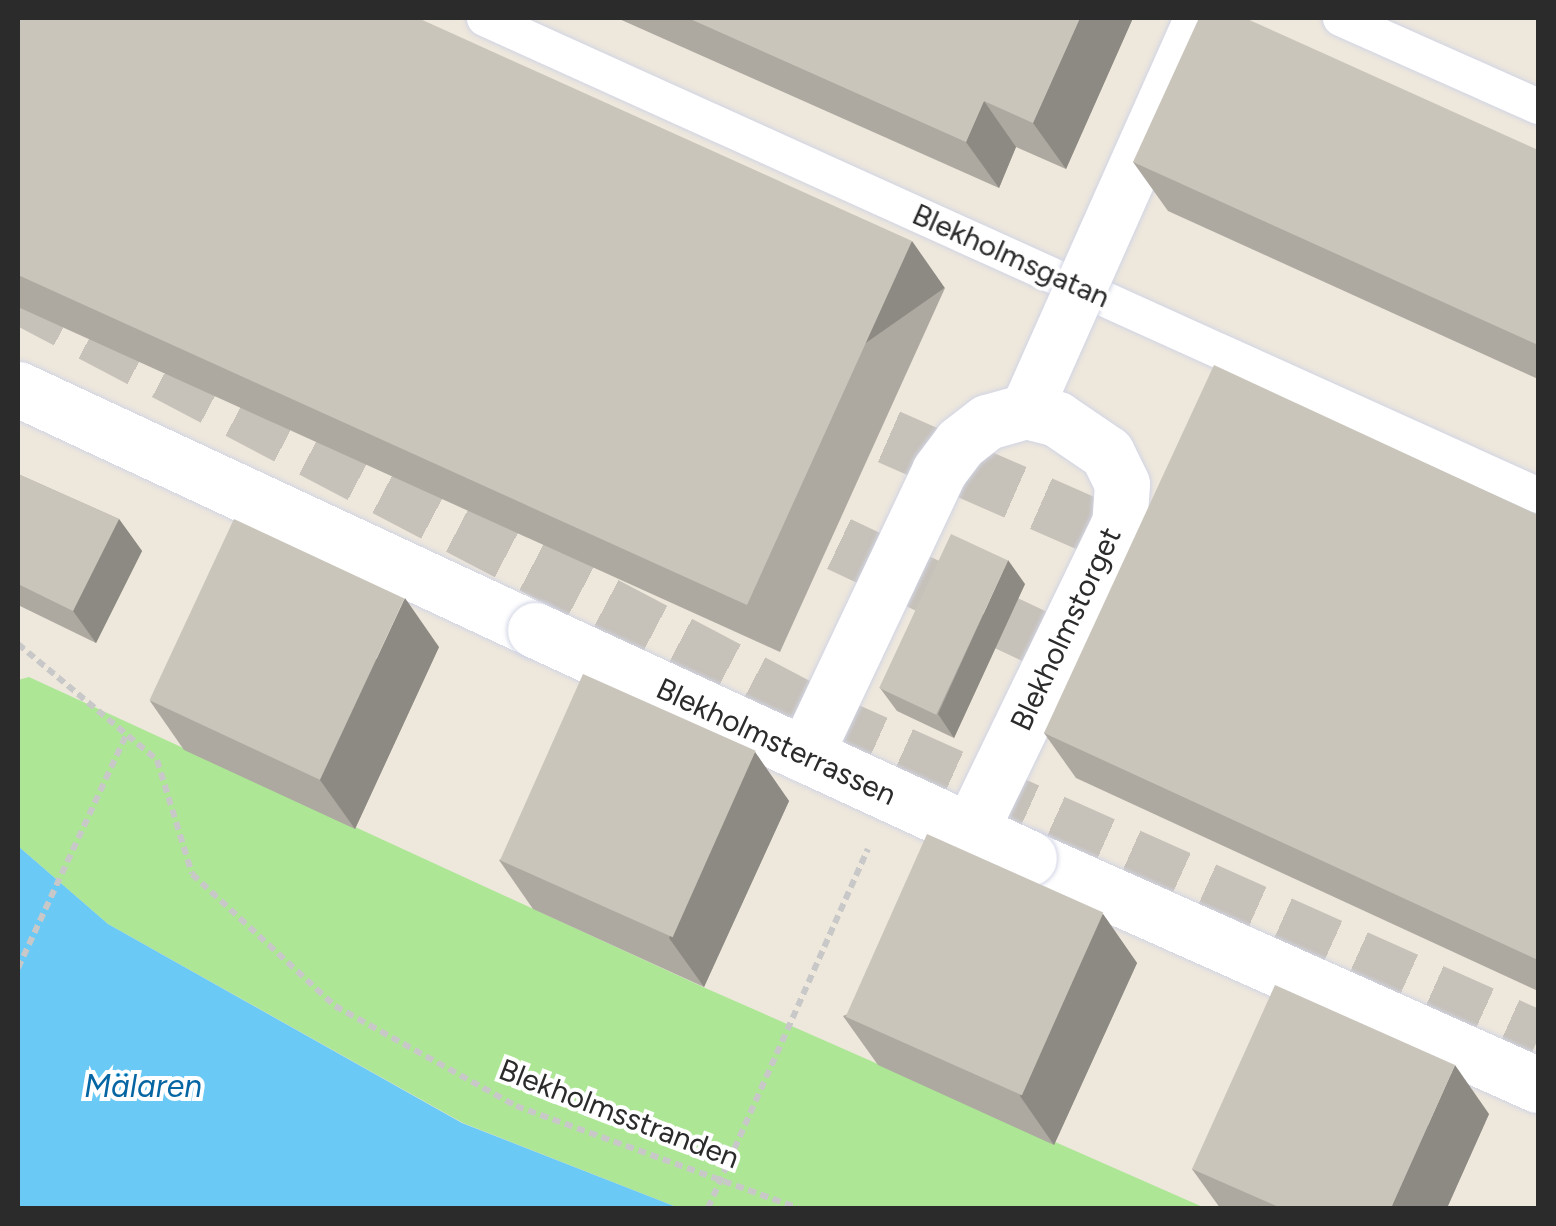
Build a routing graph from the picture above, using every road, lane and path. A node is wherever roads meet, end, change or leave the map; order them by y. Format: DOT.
graph roads {
  1 [pos="484,18"];
  2 [pos="1201,18"];
  3 [pos="1340,18"];
  4 [pos="1538,106"];
  5 [pos="18,388"];
  6 [pos="1026,411"];
  7 [pos="1538,495"];
  8 [pos="18,644"];
  9 [pos="126,735"];
  10 [pos="804,755"];
  11 [pos="970,832"];
  12 [pos="856,876"];
  13 [pos="18,968"];
  14 [pos="1538,1085"];
  15 [pos="723,1176"];
  16 [pos="708,1208"];
  17 [pos="798,1208"];
  1 -- 7 [label="lane, Blekholmsgatan"];
  2 -- 6 [label="street, bridge"];
  3 -- 4 [label="lane"];
  5 -- 10 [label="street, Blekholmsterrassen, bridge"];
  6 -- 10 [label="street, bridge"];
  6 -- 11 [label="street, Blekholmstorget, bridge"];
  8 -- 9 [label="path, Blekholmsstranden"];
  9 -- 13 [label="path"];
  9 -- 15 [label="path, Blekholmsstranden"];
  10 -- 11 [label="street, Blekholmsterrassen, bridge"];
  11 -- 14 [label="street, Blekholmsterrassen, bridge"];
  12 -- 15 [label="path"];
  15 -- 16 [label="path"];
  15 -- 17 [label="path, Blekholmsstranden"];
}
